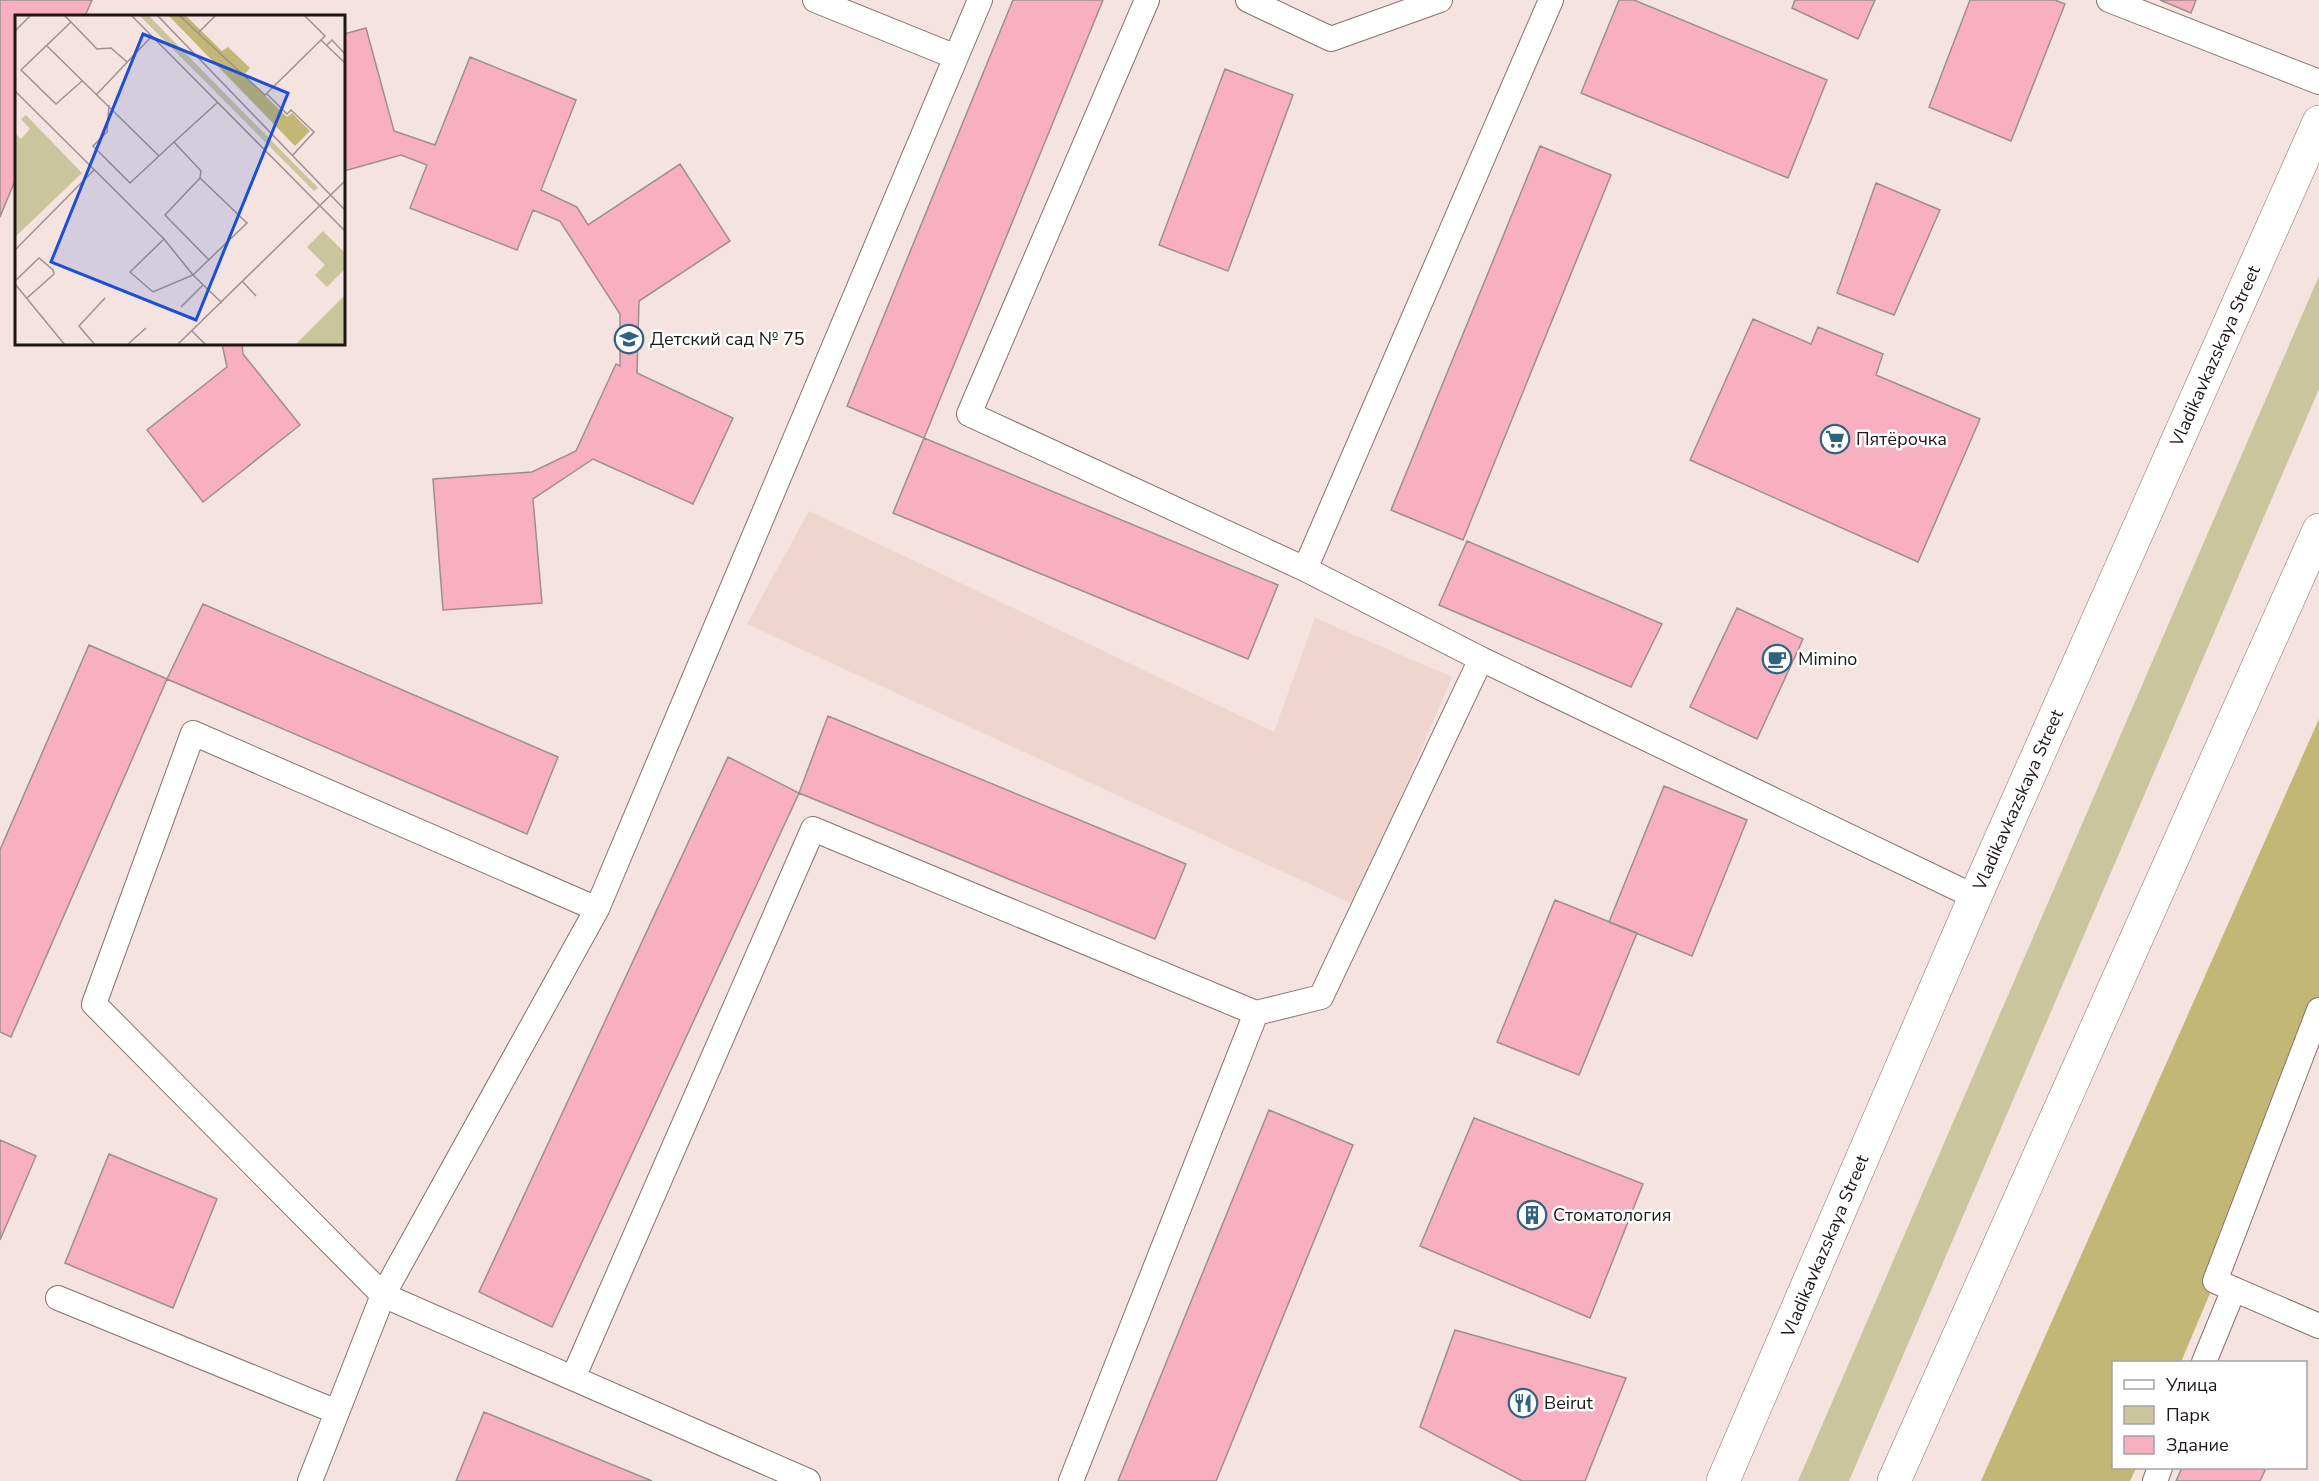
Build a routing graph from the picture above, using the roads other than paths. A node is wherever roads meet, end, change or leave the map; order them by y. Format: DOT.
graph roads {
  1 [pos="815,0"];
  2 [pos="980,0"];
  3 [pos="1147,0"];
  4 [pos="1248,0"];
  5 [pos="1440,0"];
  6 [pos="1551,0"];
  7 [pos="2109,0"];
  8 [pos="956,57"];
  9 [pos="2319,82"];
  10 [pos="2319,122"];
  11 [pos="2319,530"];
  12 [pos="1305,569"];
  13 [pos="1481,659"];
  14 [pos="1975,897"];
  15 [pos="597,909"];
  16 [pos="2319,1010"];
  17 [pos="1256,1013"];
  18 [pos="2234,1289"];
  19 [pos="383,1295"];
  20 [pos="58,1298"];
  21 [pos="2319,1326"];
  22 [pos="2204,1361"];
  23 [pos="573,1378"];
  24 [pos="337,1412"];
  25 [pos="310,1481"];
  26 [pos="808,1481"];
  27 [pos="1071,1481"];
  28 [pos="1723,1481"];
  29 [pos="1894,1481"];
  1 -- 8 [label="lane"];
  2 -- 8 [label="lane"];
  3 -- 12 [label="lane"];
  4 -- 5 [label="lane"];
  6 -- 12 [label="lane"];
  7 -- 9 [label="lane"];
  8 -- 15 [label="lane"];
  10 -- 14 [label="main road, Vladikavkazskaya Street"];
  11 -- 29 [label="main road"];
  12 -- 13 [label="lane"];
  13 -- 14 [label="lane"];
  13 -- 17 [label="lane"];
  14 -- 28 [label="main road, Vladikavkazskaya Street"];
  15 -- 19 [label="lane"];
  15 -- 19 [label="lane"];
  16 -- 18 [label="lane"];
  17 -- 23 [label="lane"];
  17 -- 27 [label="lane"];
  18 -- 21 [label="lane"];
  18 -- 22 [label="lane"];
  19 -- 23 [label="lane"];
  19 -- 24 [label="lane"];
  20 -- 24 [label="lane"];
  23 -- 26 [label="lane"];
  24 -- 25 [label="lane"];
}
